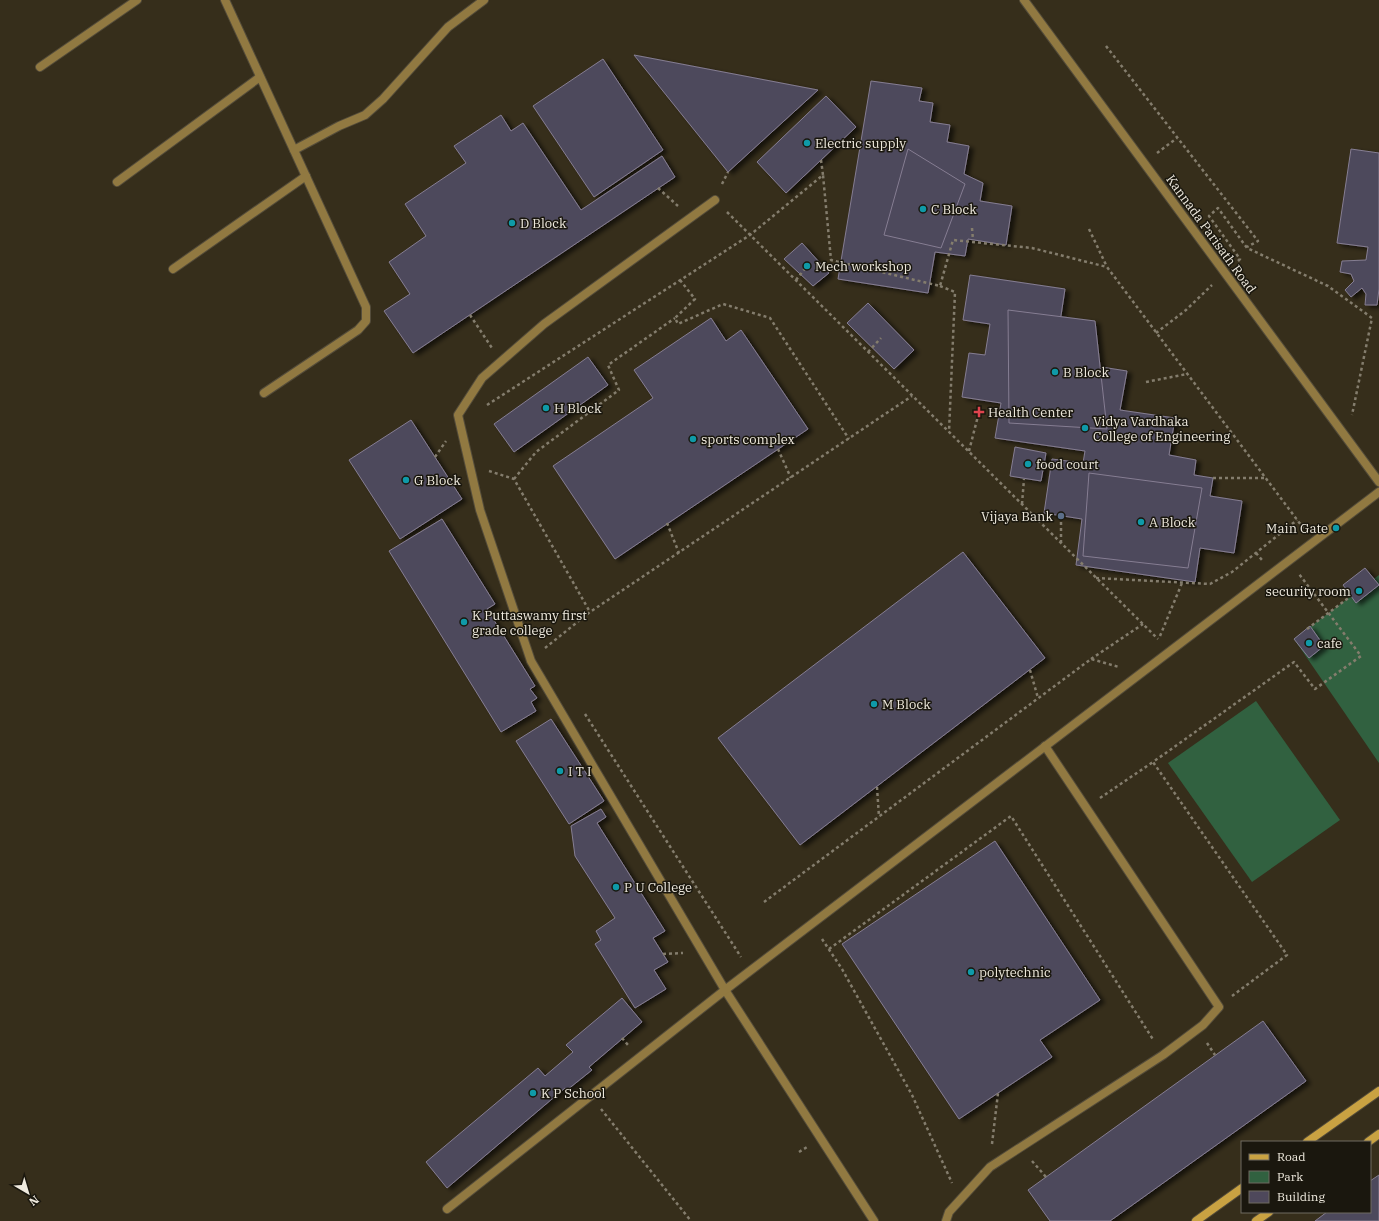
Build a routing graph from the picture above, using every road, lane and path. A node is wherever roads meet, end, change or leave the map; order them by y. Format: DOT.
graph roads {
  1 [pos="137,0"];
  2 [pos="225,0"];
  3 [pos="484,0"];
  4 [pos="1024,0"];
  5 [pos="1106,46"];
  6 [pos="40,67"];
  7 [pos="260,77"];
  8 [pos="1177,138"];
  9 [pos="294,150"];
  10 [pos="821,160"];
  11 [pos="1144,163"];
  12 [pos="823,175"];
  13 [pos="306,176"];
  14 [pos="117,182"];
  15 [pos="658,188"];
  16 [pos="715,200"];
  17 [pos="690,217"];
  18 [pos="972,228"];
  19 [pos="1089,229"];
  20 [pos="750,235"];
  21 [pos="973,240"];
  22 [pos="1247,248"];
  23 [pos="807,266"];
  24 [pos="1107,268"];
  25 [pos="173,269"];
  26 [pos="1225,273"];
  27 [pos="680,280"];
  28 [pos="796,280"];
  29 [pos="940,286"];
  30 [pos="470,315"];
  31 [pos="675,318"];
  32 [pos="1156,333"];
  33 [pos="881,338"];
  34 [pos="868,352"];
  35 [pos="501,362"];
  36 [pos="1187,374"];
  37 [pos="1146,382"];
  38 [pos="264,393"];
  39 [pos="912,396"];
  40 [pos="485,406"];
  41 [pos="979,412"];
  42 [pos="949,432"];
  43 [pos="849,438"];
  44 [pos="1347,439"];
  45 [pos="778,449"];
  46 [pos="969,452"];
  47 [pos="470,465"];
  48 [pos="791,478"];
  49 [pos="1024,478"];
  50 [pos="1213,478"];
  51 [pos="1265,478"];
  52 [pos="514,479"];
  53 [pos="1379,482"];
  54 [pos="1379,492"];
  55 [pos="1022,505"];
  56 [pos="1061,516"];
  57 [pos="1297,520"];
  58 [pos="668,523"];
  59 [pos="1314,542"];
  60 [pos="1061,543"];
  61 [pos="679,553"];
  62 [pos="1288,561"];
  63 [pos="1096,578"];
  64 [pos="1182,583"];
  65 [pos="1351,596"];
  66 [pos="590,612"];
  67 [pos="1328,613"];
  68 [pos="1142,624"];
  69 [pos="1307,629"];
  70 [pos="1158,640"];
  71 [pos="543,649"];
  72 [pos="1170,651"];
  73 [pos="1091,659"];
  74 [pos="1030,670"];
  75 [pos="1141,673"];
  76 [pos="1038,698"];
  77 [pos="582,709"];
  78 [pos="1046,746"];
  79 [pos="1153,762"];
  80 [pos="877,787"];
  81 [pos="1086,807"];
  82 [pos="879,817"];
  83 [pos="764,902"];
  84 [pos="812,924"];
  85 [pos="829,949"];
  86 [pos="750,971"];
  87 [pos="725,990"];
  88 [pos="1219,1007"];
  89 [pos="1163,1055"];
  90 [pos="1379,1091"];
  91 [pos="998,1093"];
  92 [pos="591,1096"];
  93 [pos="1379,1134"];
  94 [pos="1308,1141"];
  95 [pos="1369,1141"];
  96 [pos="990,1167"];
  97 [pos="1241,1189"];
  98 [pos="959,1200"];
  99 [pos="448,1209"];
  100 [pos="1268,1213"];
  101 [pos="691,1221"];
  102 [pos="874,1221"];
  103 [pos="946,1221"];
  104 [pos="1196,1221"];
  105 [pos="1256,1221"];
  1 -- 6 [label="street"];
  2 -- 7 [label="street"];
  3 -- 9 [label="street"];
  4 -- 11 [label="street, Kannada Parisath Road"];
  5 -- 8 [label="path"];
  7 -- 9 [label="street"];
  7 -- 14 [label="street"];
  8 -- 11 [label="path"];
  8 -- 22 [label="path"];
  9 -- 13 [label="street"];
  10 -- 12 [label="path"];
  11 -- 26 [label="street, Kannada Parisath Road"];
  12 -- 20 [label="path"];
  12 -- 29 [label="path"];
  13 -- 25 [label="street"];
  13 -- 38 [label="street"];
  15 -- 17 [label="path"];
  16 -- 17 [label="street"];
  16 -- 20 [label="path"];
  17 -- 35 [label="street"];
  18 -- 21 [label="path"];
  19 -- 24 [label="path"];
  20 -- 27 [label="path"];
  20 -- 28 [label="path"];
  22 -- 26 [label="path"];
  22 -- 44 [label="path"];
  23 -- 28 [label="path"];
  24 -- 29 [label="path"];
  24 -- 32 [label="path"];
  26 -- 32 [label="path"];
  26 -- 44 [label="street, Kannada Parisath Road"];
  27 -- 31 [label="path"];
  27 -- 40 [label="path"];
  28 -- 34 [label="path"];
  29 -- 42 [label="path"];
  30 -- 35 [label="path"];
  31 -- 43 [label="path"];
  31 -- 52 [label="path"];
  32 -- 36 [label="path"];
  33 -- 34 [label="path"];
  34 -- 39 [label="path"];
  35 -- 47 [label="street"];
  36 -- 37 [label="path"];
  36 -- 51 [label="path"];
  39 -- 42 [label="path"];
  39 -- 43 [label="path"];
  41 -- 46 [label="path"];
  42 -- 46 [label="path"];
  43 -- 48 [label="path"];
  44 -- 53 [label="street, Kannada Parisath Road"];
  45 -- 48 [label="path"];
  46 -- 55 [label="path"];
  47 -- 52 [label="path"];
  47 -- 87 [label="street"];
  48 -- 61 [label="path"];
  49 -- 55 [label="path"];
  50 -- 51 [label="path"];
  51 -- 57 [label="path"];
  52 -- 66 [label="path"];
  54 -- 59 [label="street"];
  55 -- 60 [label="path"];
  56 -- 60 [label="path"];
  57 -- 59 [label="path"];
  57 -- 64 [label="path"];
  58 -- 61 [label="path"];
  59 -- 62 [label="street"];
  60 -- 63 [label="path"];
  61 -- 66 [label="path"];
  62 -- 67 [label="path"];
  62 -- 72 [label="street"];
  63 -- 64 [label="path"];
  63 -- 68 [label="path"];
  64 -- 70 [label="path"];
  65 -- 67 [label="path"];
  66 -- 71 [label="path"];
  67 -- 69 [label="path"];
  67 -- 79 [label="path"];
  68 -- 70 [label="path"];
  68 -- 73 [label="path"];
  70 -- 72 [label="path"];
  72 -- 75 [label="street"];
  73 -- 75 [label="path"];
  73 -- 76 [label="path"];
  74 -- 76 [label="path"];
  75 -- 78 [label="street"];
  76 -- 82 [label="path"];
  77 -- 86 [label="path"];
  78 -- 81 [label="street"];
  78 -- 84 [label="street"];
  79 -- 81 [label="path"];
  79 -- 88 [label="path"];
  80 -- 82 [label="path"];
  81 -- 88 [label="street"];
  82 -- 83 [label="path"];
  84 -- 85 [label="path"];
  84 -- 86 [label="street"];
  85 -- 89 [label="path"];
  85 -- 98 [label="path"];
  86 -- 87 [label="street"];
  87 -- 92 [label="street"];
  87 -- 102 [label="street"];
  88 -- 89 [label="street"];
  89 -- 96 [label="street"];
  90 -- 94 [label="main road"];
  91 -- 96 [label="path"];
  92 -- 99 [label="street"];
  92 -- 101 [label="path"];
  93 -- 95 [label="main road"];
  96 -- 98 [label="street"];
  97 -- 104 [label="main road"];
  98 -- 103 [label="street"];
  100 -- 105 [label="main road"];
}
